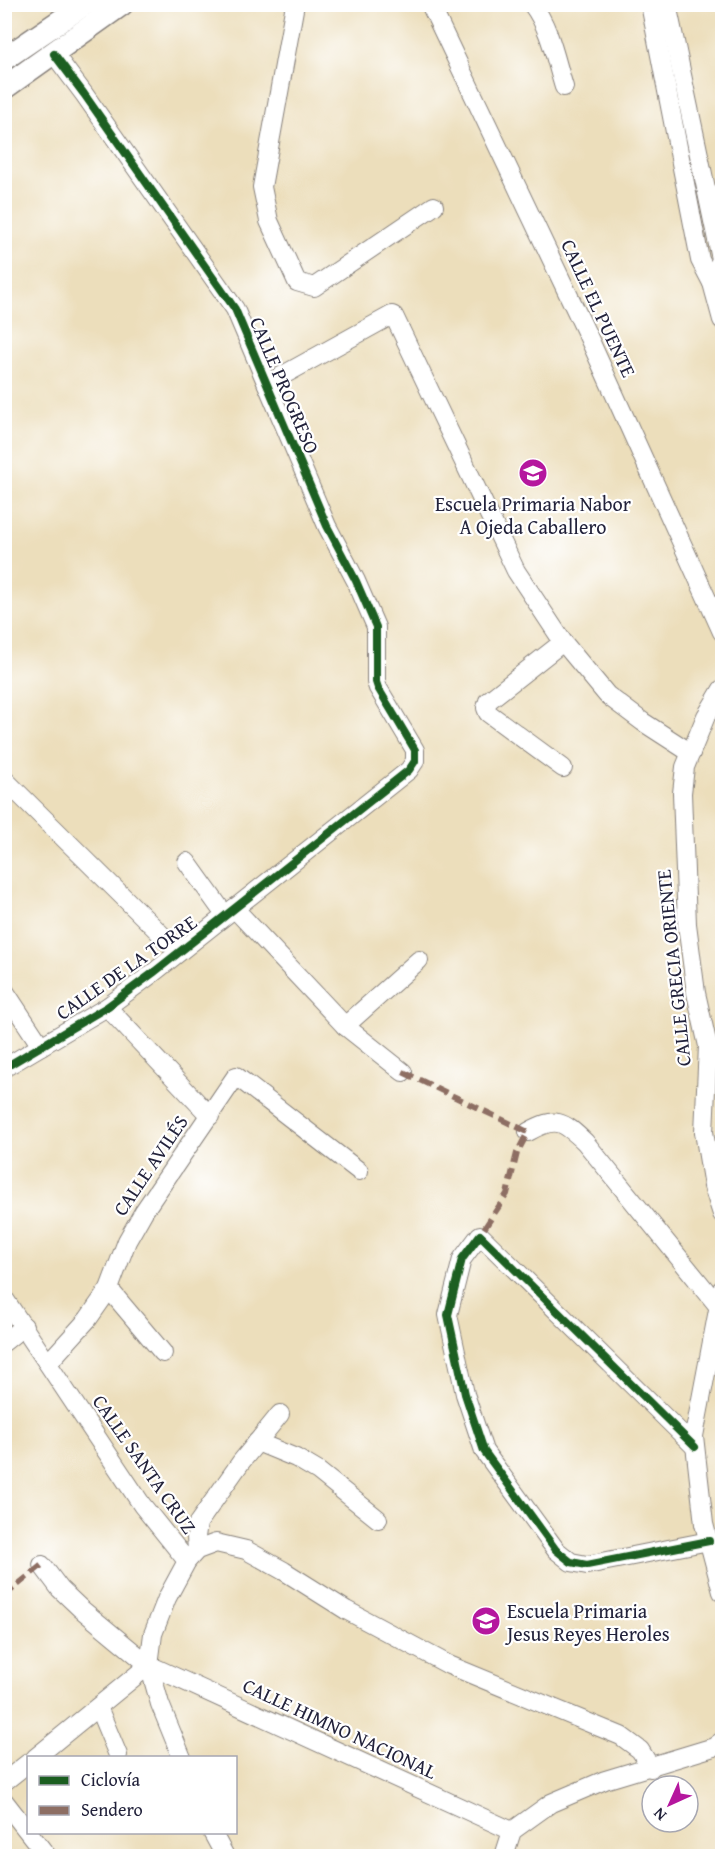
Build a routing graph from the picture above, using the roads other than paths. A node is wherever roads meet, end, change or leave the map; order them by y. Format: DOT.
graph roads {
  1 [pos="85,4"];
  2 [pos="295,4"];
  3 [pos="430,4"];
  4 [pos="532,4"];
  5 [pos="650,4"];
  6 [pos="667,4"];
  7 [pos="119,5"];
  8 [pos="54,54"];
  9 [pos="4,58"];
  10 [pos="564,87"];
  11 [pos="4,88"];
  12 [pos="434,206"];
  13 [pos="712,283"];
  14 [pos="723,320"];
  15 [pos="267,384"];
  16 [pos="723,632"];
  17 [pos="563,642"];
  18 [pos="723,689"];
  19 [pos="691,753"];
  20 [pos="415,761"];
  21 [pos="563,768"];
  22 [pos="4,779"];
  23 [pos="188,862"];
  24 [pos="230,912"];
  25 [pos="179,952"];
  26 [pos="419,960"];
  27 [pos="4,990"];
  28 [pos="107,1006"];
  29 [pos="345,1026"];
  30 [pos="41,1046"];
  31 [pos="4,1068"];
  32 [pos="403,1072"];
  33 [pos="210,1116"];
  34 [pos="528,1132"];
  35 [pos="359,1171"];
  36 [pos="723,1214"];
  37 [pos="109,1289"];
  38 [pos="4,1298"];
  39 [pos="721,1298"];
  40 [pos="24,1326"];
  41 [pos="4,1342"];
  42 [pos="163,1353"];
  43 [pos="48,1363"];
  44 [pos="280,1414"];
  45 [pos="257,1442"];
  46 [pos="695,1447"];
  47 [pos="378,1519"];
  48 [pos="709,1541"];
  49 [pos="192,1556"];
  50 [pos="42,1565"];
  51 [pos="723,1592"];
  52 [pos="149,1665"];
  53 [pos="99,1707"];
  54 [pos="723,1741"];
  55 [pos="118,1755"];
  56 [pos="38,1756"];
  57 [pos="181,1756"];
  58 [pos="27,1764"];
  59 [pos="651,1768"];
  60 [pos="4,1782"];
  61 [pos="4,1802"];
  62 [pos="27,1831"];
  63 [pos="512,1831"];
  64 [pos="29,1834"];
  65 [pos="213,1834"];
  66 [pos="47,1857"];
  67 [pos="225,1857"];
  68 [pos="504,1857"];
  1 -- 9 [label="main road"];
  2 -- 12 [label="street"];
  3 -- 16 [label="street, CALLE EL PUENTE"];
  4 -- 10 [label="street"];
  5 -- 13 [label="street"];
  6 -- 13 [label="street"];
  7 -- 8 [label="main road"];
  8 -- 11 [label="main road"];
  8 -- 15 [label="street, CALLE PROGRESO"];
  13 -- 14 [label="street"];
  15 -- 17 [label="street, CALLE PROGRESO"];
  15 -- 20 [label="street, CALLE PROGRESO"];
  17 -- 19 [label="street, CALLE PROGRESO"];
  17 -- 21 [label="street"];
  18 -- 19 [label="street, CALLE GRECIA ORIENTE"];
  19 -- 36 [label="street, CALLE GRECIA ORIENTE"];
  20 -- 24 [label="street, CALLE DE LA TORRE"];
  22 -- 25 [label="street"];
  23 -- 24 [label="street"];
  24 -- 25 [label="street, CALLE DE LA TORRE"];
  24 -- 29 [label="street"];
  25 -- 28 [label="street, CALLE DE LA TORRE"];
  26 -- 29 [label="street"];
  27 -- 30 [label="street"];
  28 -- 30 [label="street, CALLE DE LA TORRE"];
  28 -- 33 [label="street, CALLE AVILÉS"];
  29 -- 32 [label="street"];
  30 -- 31 [label="street, CALLE DE LA TORRE"];
  33 -- 35 [label="street"];
  33 -- 37 [label="street, CALLE AVILÉS"];
  34 -- 39 [label="street"];
  37 -- 42 [label="street"];
  37 -- 43 [label="street, CALLE AVILÉS"];
  38 -- 40 [label="street, CALLE SANTA CRUZ"];
  39 -- 46 [label="street"];
  40 -- 41 [label="street"];
  40 -- 43 [label="street, CALLE SANTA CRUZ"];
  43 -- 49 [label="street, CALLE SANTA CRUZ"];
  44 -- 45 [label="street"];
  45 -- 47 [label="street"];
  45 -- 49 [label="street"];
  46 -- 48 [label="street"];
  46 -- 48 [label="street"];
  48 -- 51 [label="street"];
  49 -- 52 [label="street, CALLE SANTA CRUZ"];
  49 -- 59 [label="street"];
  50 -- 52 [label="street, CALLE HIMNO NACIONAL"];
  52 -- 53 [label="street"];
  52 -- 57 [label="street"];
  52 -- 63 [label="street, CALLE HIMNO NACIONAL"];
  53 -- 55 [label="street"];
  53 -- 56 [label="street"];
  54 -- 59 [label="street"];
  58 -- 60 [label="street"];
  59 -- 63 [label="street"];
  61 -- 62 [label="street"];
  63 -- 68 [label="street"];
  64 -- 66 [label="street"];
  65 -- 67 [label="street"];
}
